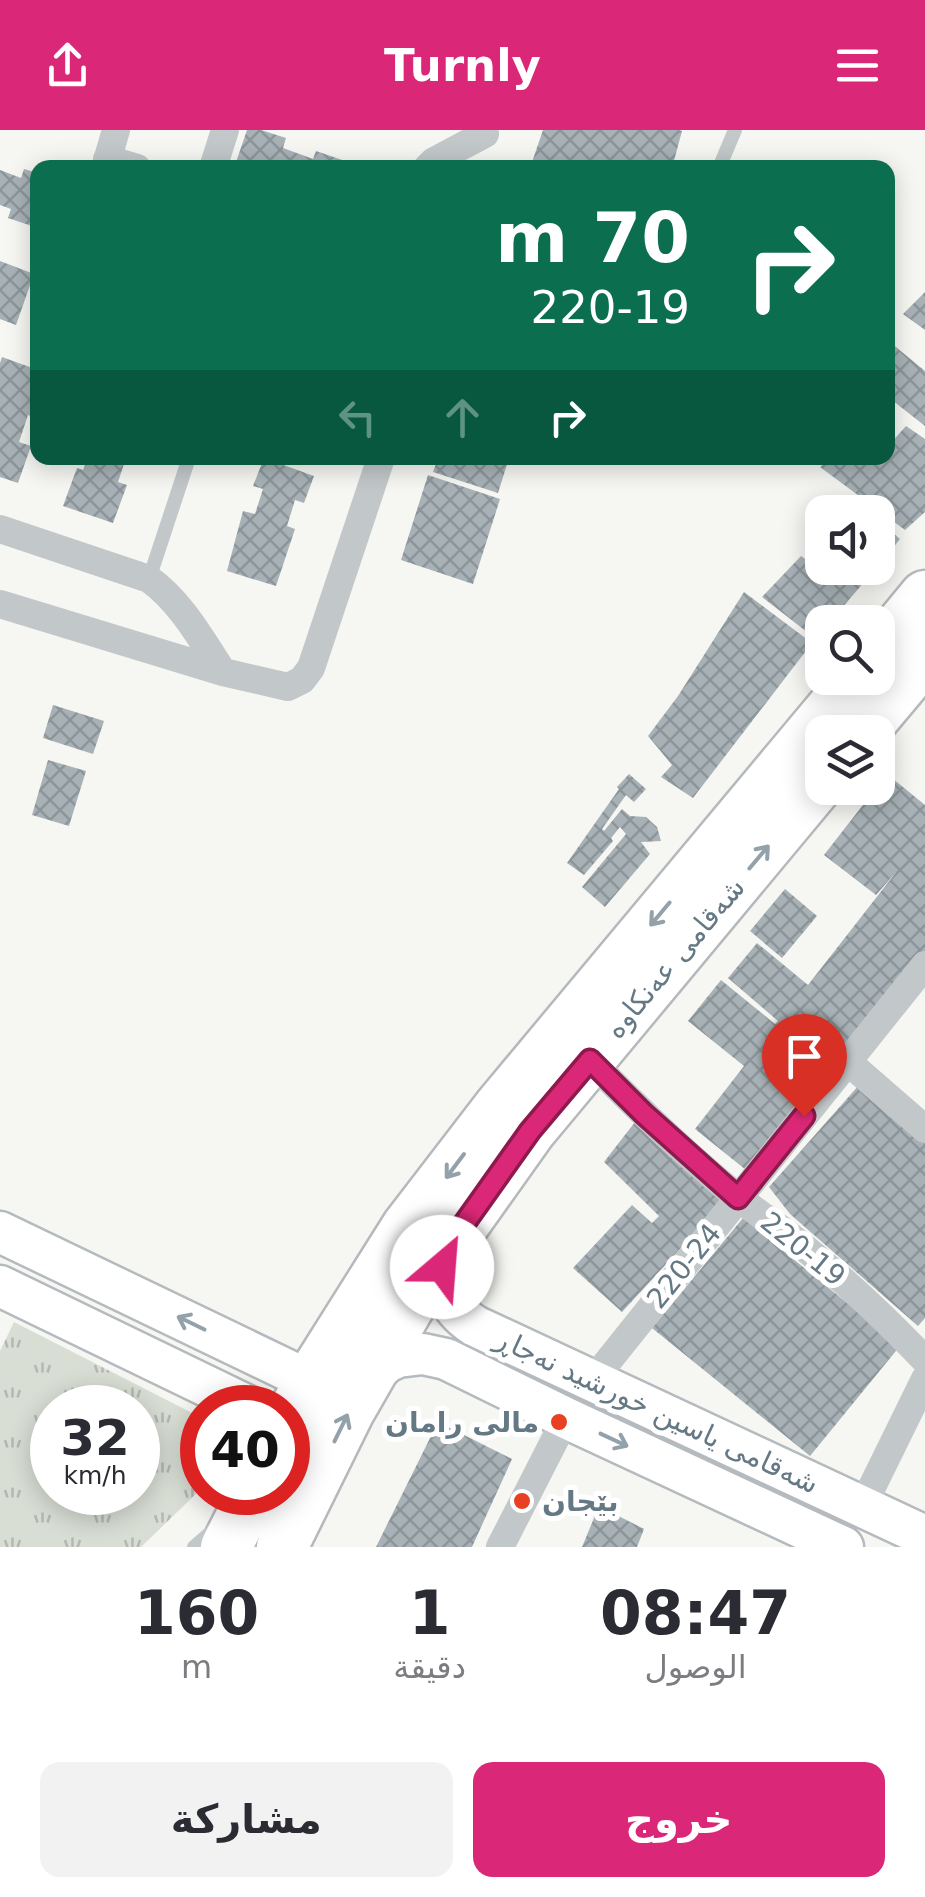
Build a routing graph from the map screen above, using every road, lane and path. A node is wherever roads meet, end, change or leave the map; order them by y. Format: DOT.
graph roads {
  1 [pos="116,130"];
  2 [pos="225,130"];
  3 [pos="735,130"];
  4 [pos="486,132"];
  5 [pos="107,160"];
  6 [pos="216,160"];
  7 [pos="436,160"];
  8 [pos="477,160"];
  9 [pos="722,160"];
  10 [pos="187,465"];
  11 [pos="377,465"];
  12 [pos="0,529"];
  13 [pos="149,579"];
  14 [pos="925,596"];
  15 [pos="0,604"];
  16 [pos="911,661"];
  17 [pos="223,672"];
  18 [pos="843,695"];
  19 [pos="874,715"];
  20 [pos="805,801"];
  21 [pos="925,965"];
  22 [pos="925,997"];
  23 [pos="892,1006"];
  24 [pos="590,1060"];
  25 [pos="848,1062"];
  26 [pos="925,1128"];
  27 [pos="738,1198"];
  28 [pos="0,1232"];
  29 [pos="449,1245"];
  30 [pos="0,1286"];
  31 [pos="488,1332"];
  32 [pos="251,1352"];
  33 [pos="925,1360"];
  34 [pos="469,1371"];
  35 [pos="368,1378"];
  36 [pos="925,1378"];
  37 [pos="592,1380"];
  38 [pos="205,1385"];
  39 [pos="249,1385"];
  40 [pos="283,1385"];
  41 [pos="309,1385"];
  42 [pos="566,1418"];
  43 [pos="868,1493"];
  44 [pos="243,1515"];
  45 [pos="925,1536"];
  46 [pos="194,1547"];
  47 [pos="282,1547"];
  48 [pos="500,1547"];
  49 [pos="843,1547"];
  1 -- 5 [label="street"];
  2 -- 6 [label="street"];
  3 -- 9 [label="lane"];
  4 -- 7 [label="street"];
  4 -- 8 [label="street"];
  10 -- 13 [label="lane"];
  11 -- 17 [label="street"];
  12 -- 13 [label="street"];
  13 -- 17 [label="street"];
  14 -- 16 [label="highway"];
  15 -- 17 [label="street"];
  16 -- 19 [label="highway"];
  18 -- 41 [label="highway, شەقامی عەنکاوە, one-way"];
  24 -- 20 [label="highway, شەقامی عەنکاوە, one-way"];
  21 -- 23 [label="street, 220-24"];
  22 -- 23 [label="street"];
  23 -- 25 [label="street, 220-24"];
  24 -- 27 [label="street, 220-19"];
  24 -- 29 [label="highway, شەقامی عەنکاوە"];
  25 -- 26 [label="street"];
  25 -- 27 [label="street, 220-24"];
  27 -- 33 [label="street, 220-19"];
  27 -- 37 [label="street, 220-24"];
  32 -- 28 [label="street, one-way"];
  29 -- 31 [label="street, شەقامی یاسین خورشید نەجاڕ"];
  29 -- 35 [label="highway, شەقامی عەنکاوە"];
  30 -- 38 [label="street"];
  31 -- 34 [label="street"];
  31 -- 37 [label="street, شەقامی یاسین خورشید نەجاڕ"];
  32 -- 39 [label="street"];
  32 -- 40 [label="street"];
  34 -- 35 [label="street, شەقامی یاسین خورشید نەجاڕ"];
  34 -- 42 [label="street, شەقامی یاسین خورشید نەجاڕ"];
  47 -- 35 [label="highway, شەقامی عەنکاوە, one-way"];
  36 -- 43 [label="street"];
  37 -- 45 [label="street, شەقامی یاسین خورشید نەجاڕ"];
  42 -- 48 [label="street"];
  42 -- 49 [label="street, شەقامی یاسین خورشید نەجاڕ, one-way"];
  44 -- 46 [label="lane"];
}
